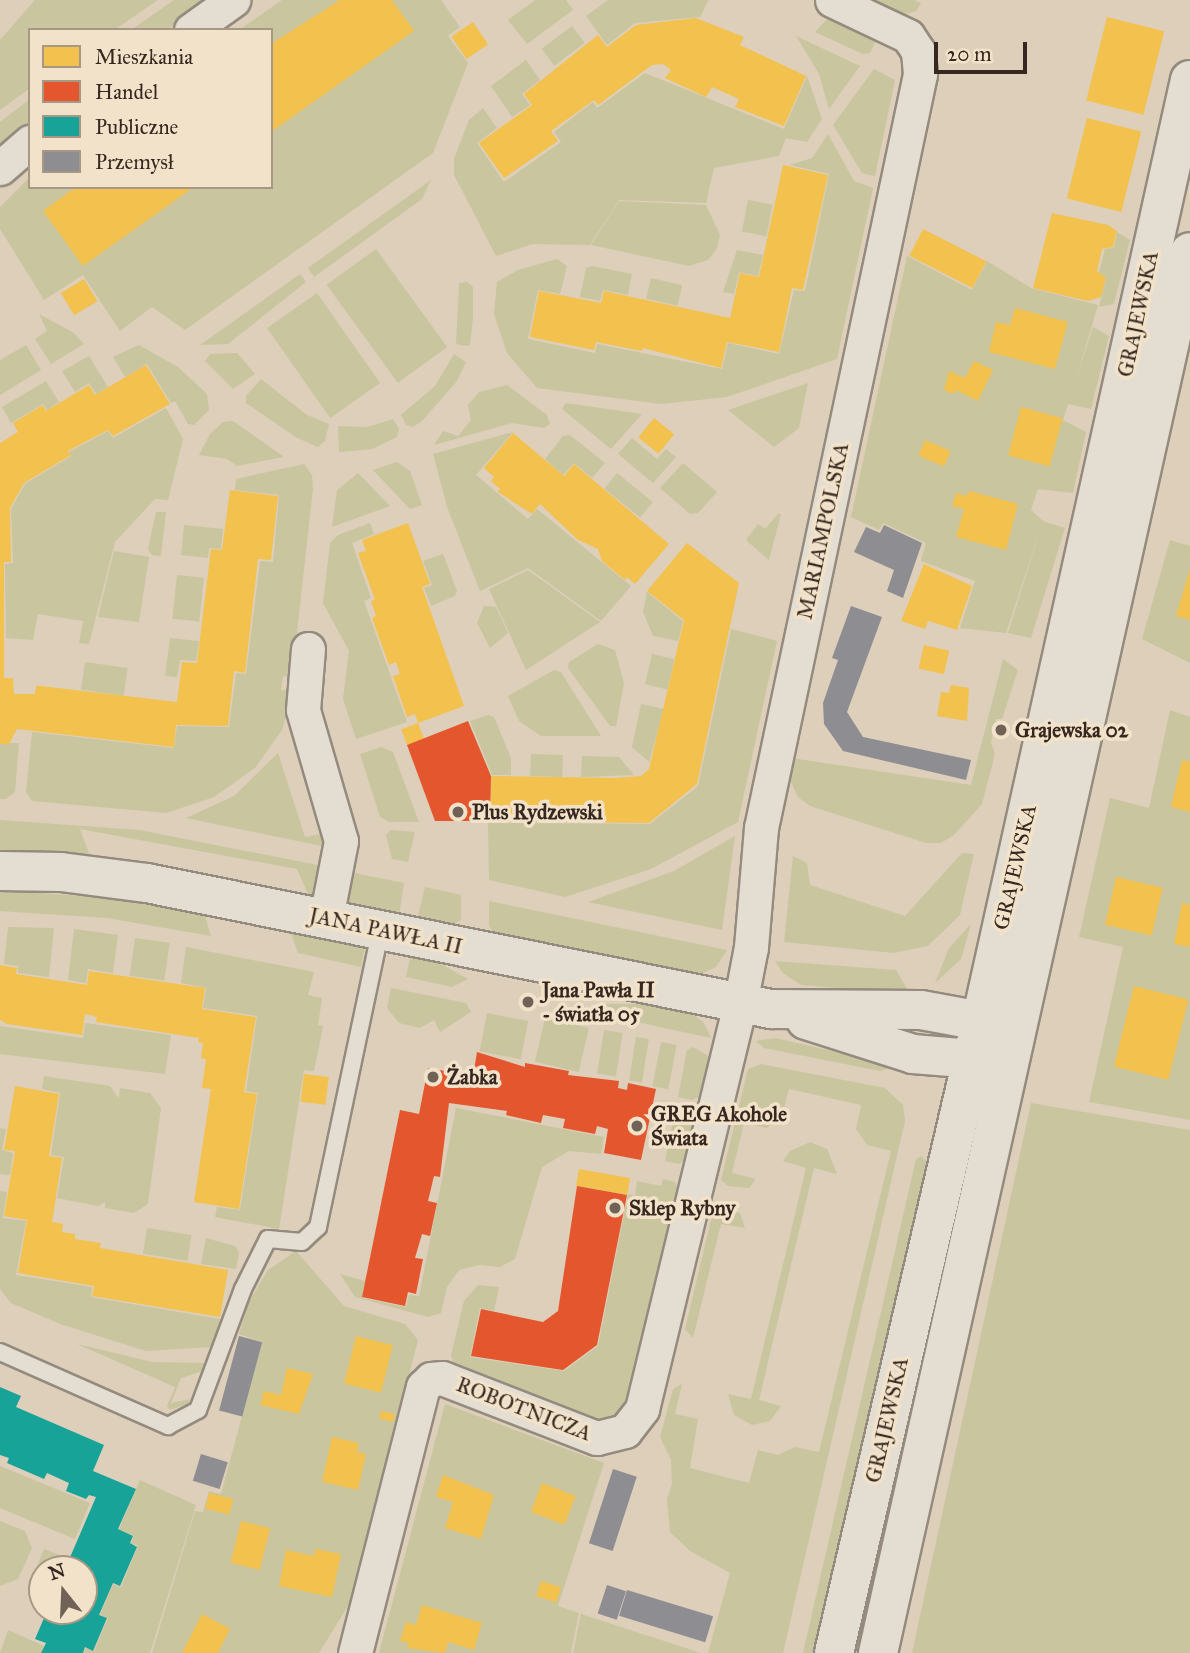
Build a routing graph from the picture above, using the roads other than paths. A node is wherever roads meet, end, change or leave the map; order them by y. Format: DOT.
graph roads {
  1 [pos="233,0"];
  2 [pos="832,0"];
  3 [pos="194,28"];
  4 [pos="1190,80"];
  5 [pos="28,144"];
  6 [pos="0,168"];
  7 [pos="1190,252"];
  8 [pos="307,649"];
  9 [pos="0,871"];
  10 [pos="326,919"];
  11 [pos="381,929"];
  12 [pos="755,1006"];
  13 [pos="981,1021"];
  14 [pos="1014,1049"];
  15 [pos="972,1059"];
  16 [pos="0,1352"];
  17 [pos="355,1653"];
  18 [pos="834,1653"];
  19 [pos="878,1653"];
  1 -- 3 [label="street"];
  2 -- 12 [label="street, MARIAMPOLSKA"];
  4 -- 13 [label="main road, GRAJEWSKA"];
  5 -- 6 [label="street"];
  7 -- 14 [label="main road, GRAJEWSKA"];
  8 -- 10 [label="street"];
  9 -- 10 [label="main road, JANA PAWŁA II"];
  10 -- 11 [label="main road, JANA PAWŁA II"];
  11 -- 12 [label="main road, JANA PAWŁA II"];
  11 -- 16 [label="lane"];
  12 -- 13 [label="main road, JANA PAWŁA II"];
  12 -- 15 [label="main road, JANA PAWŁA II"];
  12 -- 17 [label="street, ROBOTNICZA"];
  13 -- 14 [label="main road, JANA PAWŁA II"];
  13 -- 15 [label="main road, GRAJEWSKA"];
  14 -- 15 [label="main road, JANA PAWŁA II"];
  14 -- 19 [label="main road, GRAJEWSKA"];
  15 -- 18 [label="main road, GRAJEWSKA"];
}
